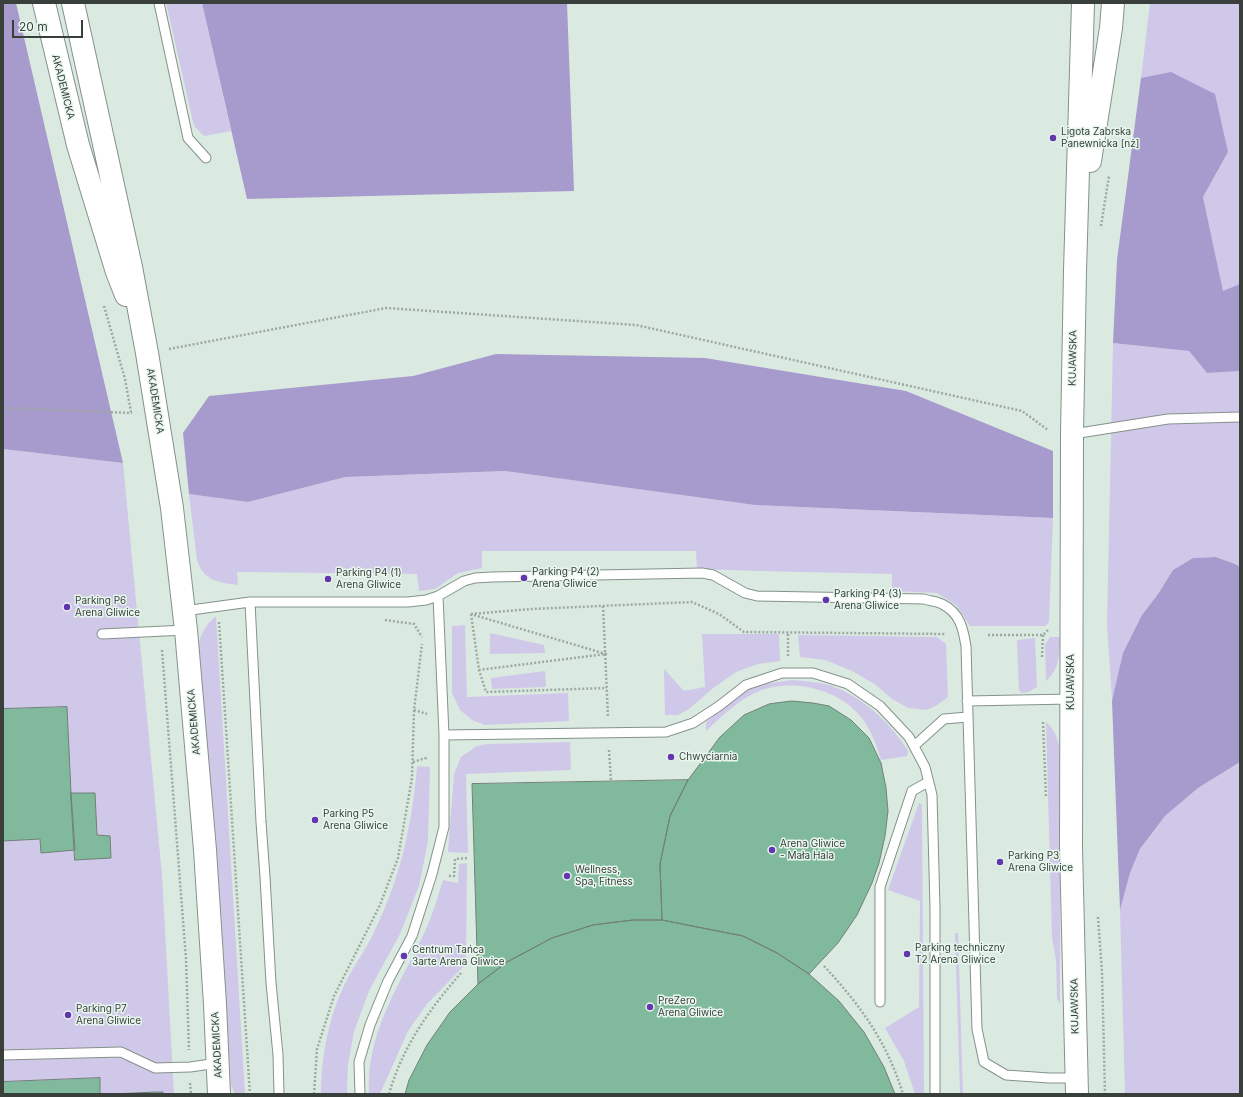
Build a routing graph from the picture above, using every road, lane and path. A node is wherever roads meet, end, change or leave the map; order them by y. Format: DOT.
graph roads {
  1 [pos="44,3"];
  2 [pos="73,3"];
  3 [pos="159,3"];
  4 [pos="1083,3"];
  5 [pos="1114,3"];
  6 [pos="206,158"];
  7 [pos="1109,174"];
  8 [pos="1101,228"];
  9 [pos="1075,271"];
  10 [pos="104,303"];
  11 [pos="147,353"];
  12 [pos="3,408"];
  13 [pos="131,413"];
  14 [pos="158,414"];
  15 [pos="1240,417"];
  16 [pos="132,421"];
  17 [pos="1072,434"];
  18 [pos="438,596"];
  19 [pos="250,602"];
  20 [pos="603,606"];
  21 [pos="471,614"];
  22 [pos="185,621"];
  23 [pos="219,621"];
  24 [pos="414,624"];
  25 [pos="161,631"];
  26 [pos="788,632"];
  27 [pos="102,634"];
  28 [pos="949,634"];
  29 [pos="988,635"];
  30 [pos="606,654"];
  31 [pos="1042,657"];
  32 [pos="788,660"];
  33 [pos="479,670"];
  34 [pos="607,688"];
  35 [pos="1071,699"];
  36 [pos="967,701"];
  37 [pos="608,708"];
  38 [pos="414,710"];
  39 [pos="428,714"];
  40 [pos="968,718"];
  41 [pos="1043,722"];
  42 [pos="609,733"];
  43 [pos="444,735"];
  44 [pos="914,746"];
  45 [pos="426,758"];
  46 [pos="412,762"];
  47 [pos="1045,766"];
  48 [pos="611,781"];
  49 [pos="928,782"];
  50 [pos="468,858"];
  51 [pos="443,876"];
  52 [pos="1097,912"];
  53 [pos="824,966"];
  54 [pos="462,972"];
  55 [pos="880,1002"];
  56 [pos="3,1055"];
  57 [pos="218,1063"];
  58 [pos="190,1067"];
  59 [pos="1076,1086"];
  60 [pos="191,1094"];
  61 [pos="219,1094"];
  62 [pos="250,1094"];
  63 [pos="279,1094"];
  64 [pos="314,1094"];
  65 [pos="360,1094"];
  66 [pos="389,1094"];
  67 [pos="903,1094"];
  68 [pos="935,1094"];
  69 [pos="1105,1094"];
  1 -- 11 [label="street, AKADEMICKA"];
  2 -- 11 [label="street, AKADEMICKA"];
  3 -- 6 [label="lane"];
  4 -- 9 [label="street, KUJAWSKA"];
  5 -- 9 [label="street, KUJAWSKA"];
  7 -- 8 [label="path"];
  9 -- 17 [label="street, KUJAWSKA"];
  10 -- 13 [label="path"];
  11 -- 14 [label="street, AKADEMICKA"];
  11 -- 17 [label="path"];
  12 -- 13 [label="path"];
  13 -- 14 [label="path"];
  13 -- 16 [label="path"];
  14 -- 22 [label="street, AKADEMICKA"];
  15 -- 17 [label="lane"];
  17 -- 35 [label="street, KUJAWSKA"];
  18 -- 19 [label="lane"];
  18 -- 36 [label="lane"];
  18 -- 43 [label="lane"];
  19 -- 22 [label="lane"];
  19 -- 63 [label="lane"];
  20 -- 21 [label="path"];
  20 -- 26 [label="path"];
  20 -- 30 [label="path"];
  21 -- 30 [label="path"];
  21 -- 33 [label="path"];
  22 -- 25 [label="lane"];
  22 -- 57 [label="street, AKADEMICKA"];
  23 -- 62 [label="path"];
  24 -- 38 [label="path"];
  25 -- 27 [label="lane"];
  25 -- 58 [label="path"];
  26 -- 28 [label="path"];
  26 -- 32 [label="path"];
  29 -- 31 [label="path"];
  30 -- 33 [label="path"];
  30 -- 34 [label="path"];
  33 -- 34 [label="path"];
  34 -- 37 [label="path"];
  35 -- 36 [label="lane"];
  35 -- 59 [label="street, KUJAWSKA"];
  36 -- 40 [label="lane"];
  38 -- 39 [label="path"];
  38 -- 46 [label="path"];
  40 -- 44 [label="lane"];
  40 -- 59 [label="lane"];
  41 -- 47 [label="path"];
  42 -- 43 [label="lane"];
  42 -- 44 [label="lane"];
  42 -- 48 [label="path"];
  43 -- 65 [label="lane"];
  44 -- 49 [label="lane"];
  45 -- 46 [label="path"];
  46 -- 64 [label="path"];
  49 -- 55 [label="lane"];
  49 -- 68 [label="lane"];
  50 -- 51 [label="path"];
  52 -- 69 [label="path"];
  53 -- 67 [label="path"];
  54 -- 66 [label="path"];
  56 -- 58 [label="lane"];
  57 -- 58 [label="lane"];
  57 -- 61 [label="street, AKADEMICKA"];
  58 -- 60 [label="path"];
}
